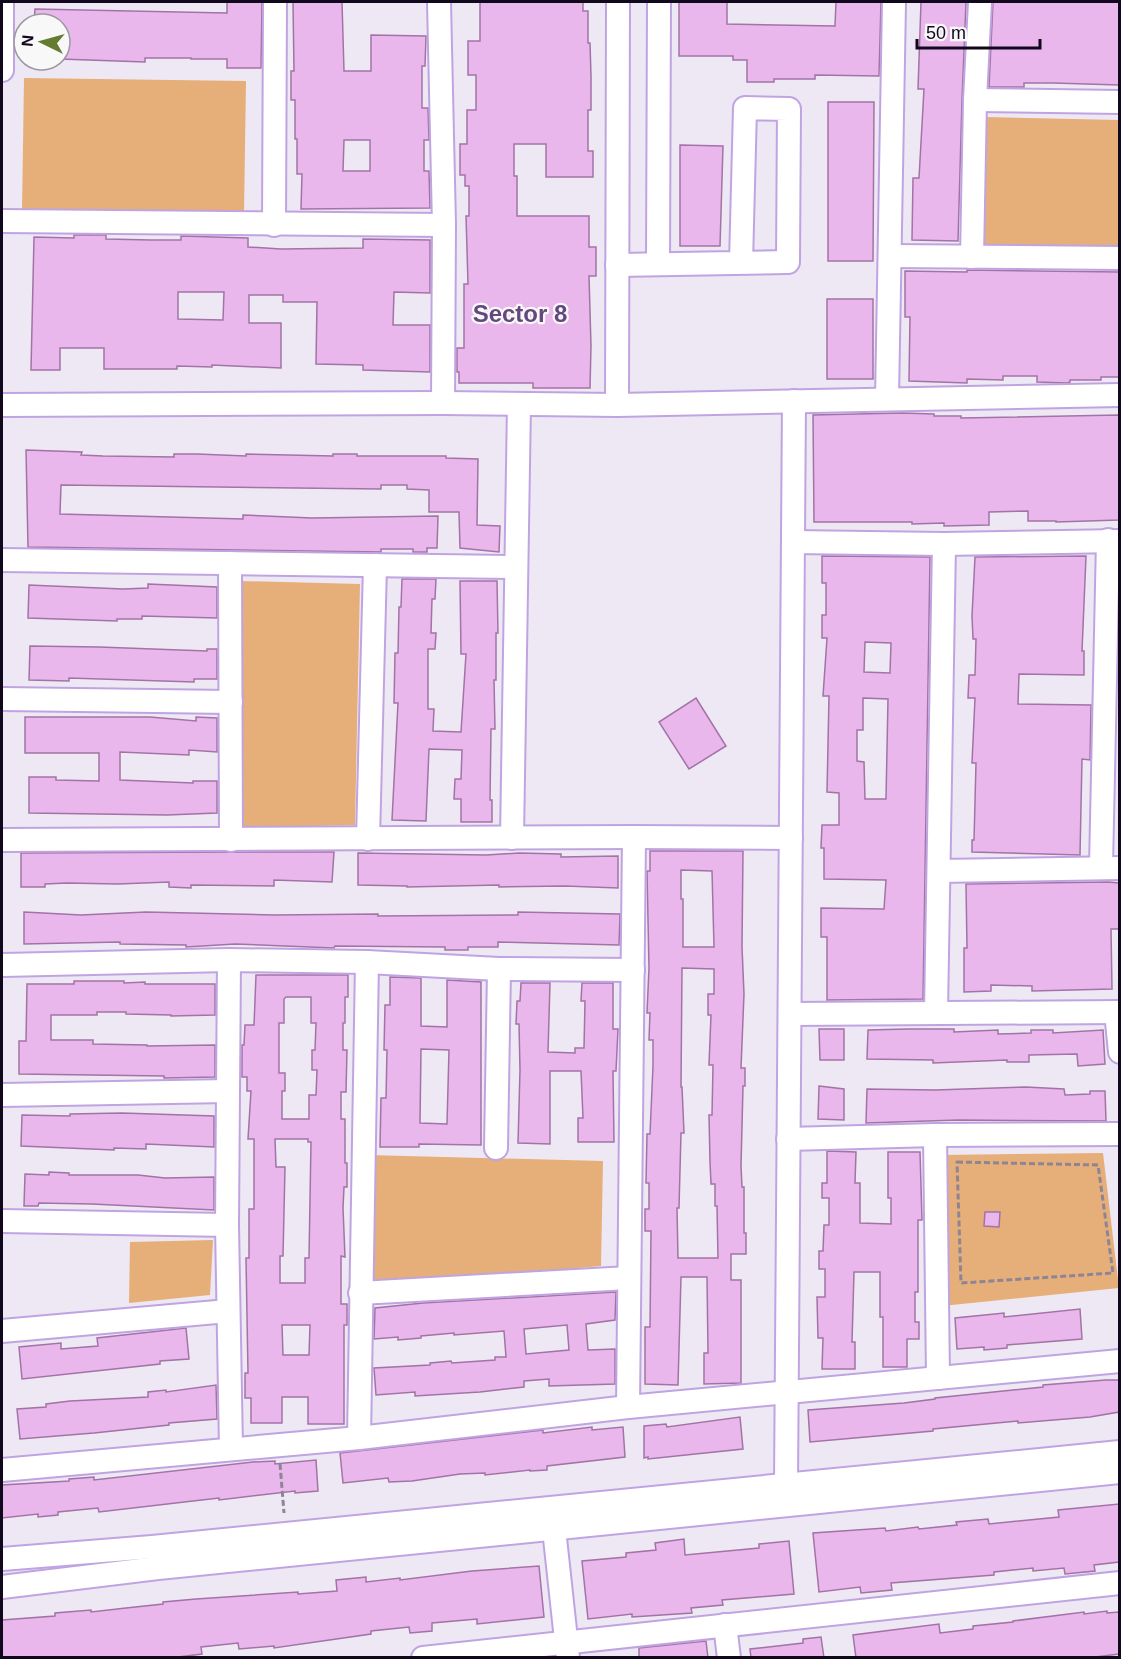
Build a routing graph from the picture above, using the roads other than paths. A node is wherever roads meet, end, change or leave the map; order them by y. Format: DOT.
graph roads {
  1 [pos="2,2"];
  2 [pos="275,2"];
  3 [pos="439,2"];
  4 [pos="618,2"];
  5 [pos="659,2"];
  6 [pos="894,2"];
  7 [pos="980,2"];
  8 [pos="2,70"];
  9 [pos="975,100"];
  10 [pos="1119,102"];
  11 [pos="2,221"];
  12 [pos="274,225"];
  13 [pos="444,225"];
  14 [pos="890,256"];
  15 [pos="972,257"];
  16 [pos="1119,258"];
  17 [pos="741,263"];
  18 [pos="658,264"];
  19 [pos="617,265"];
  20 [pos="1119,395"];
  21 [pos="887,399"];
  22 [pos="794,401"];
  23 [pos="443,403"];
  24 [pos="519,404"];
  25 [pos="2,405"];
  26 [pos="617,405"];
  27 [pos="1114,541"];
  28 [pos="793,542"];
  29 [pos="944,544"];
  30 [pos="2,560"];
  31 [pos="230,563"];
  32 [pos="375,566"];
  33 [pos="516,567"];
  34 [pos="2,699"];
  35 [pos="231,702"];
  36 [pos="634,837"];
  37 [pos="512,838"];
  38 [pos="791,838"];
  39 [pos="368,839"];
  40 [pos="2,840"];
  41 [pos="231,840"];
  42 [pos="1110,868"];
  43 [pos="939,871"];
  44 [pos="229,960"];
  45 [pos="368,962"];
  46 [pos="2,966"];
  47 [pos="499,969"];
  48 [pos="633,970"];
  49 [pos="1118,1012"];
  50 [pos="936,1013"];
  51 [pos="790,1014"];
  52 [pos="1119,1052"];
  53 [pos="228,1091"];
  54 [pos="2,1095"];
  55 [pos="1119,1134"];
  56 [pos="935,1135"];
  57 [pos="788,1139"];
  58 [pos="496,1148"];
  59 [pos="2,1221"];
  60 [pos="227,1225"];
  61 [pos="629,1278"];
  62 [pos="360,1293"];
  63 [pos="228,1311"];
  64 [pos="2,1331"];
  65 [pos="1119,1361"];
  66 [pos="938,1378"];
  67 [pos="787,1393"];
  68 [pos="628,1407"];
  69 [pos="359,1438"];
  70 [pos="231,1449"];
  71 [pos="1119,1452"];
  72 [pos="2,1470"];
  73 [pos="1119,1472"];
  74 [pos="786,1484"];
  75 [pos="554,1529"];
  76 [pos="2,1559"];
  77 [pos="1119,1583"];
  78 [pos="2,1587"];
  79 [pos="726,1625"];
  80 [pos="567,1650"];
  81 [pos="423,1658"];
  82 [pos="729,1658"];
  1 -- 8 [label="street"];
  2 -- 12 [label="street"];
  3 -- 13 [label="street"];
  4 -- 19 [label="street"];
  5 -- 18 [label="street"];
  6 -- 14 [label="street"];
  7 -- 9 [label="street"];
  9 -- 10 [label="street"];
  9 -- 15 [label="street"];
  11 -- 12 [label="street"];
  12 -- 13 [label="street"];
  13 -- 23 [label="street"];
  14 -- 15 [label="street"];
  14 -- 21 [label="street"];
  15 -- 16 [label="street"];
  17 -- 17 [label="street"];
  17 -- 18 [label="street"];
  18 -- 19 [label="street"];
  19 -- 26 [label="street"];
  20 -- 21 [label="street"];
  21 -- 22 [label="street"];
  22 -- 26 [label="street"];
  22 -- 28 [label="street"];
  23 -- 24 [label="street"];
  23 -- 25 [label="street"];
  24 -- 26 [label="street"];
  24 -- 33 [label="street"];
  27 -- 29 [label="street"];
  27 -- 42 [label="street"];
  28 -- 29 [label="street"];
  28 -- 38 [label="street"];
  29 -- 43 [label="street"];
  30 -- 31 [label="street"];
  31 -- 32 [label="street"];
  31 -- 35 [label="street"];
  32 -- 33 [label="street"];
  32 -- 39 [label="street"];
  33 -- 37 [label="street"];
  34 -- 35 [label="street"];
  35 -- 41 [label="street"];
  36 -- 37 [label="street"];
  36 -- 38 [label="street"];
  36 -- 48 [label="street"];
  37 -- 39 [label="street"];
  38 -- 51 [label="street"];
  39 -- 41 [label="street"];
  40 -- 41 [label="street"];
  42 -- 43 [label="street"];
  43 -- 50 [label="street"];
  44 -- 45 [label="street"];
  44 -- 46 [label="street"];
  44 -- 53 [label="street"];
  45 -- 47 [label="street"];
  45 -- 62 [label="street"];
  47 -- 48 [label="street"];
  47 -- 58 [label="street"];
  48 -- 61 [label="street"];
  49 -- 50 [label="street"];
  49 -- 52 [label="street"];
  50 -- 51 [label="street"];
  51 -- 57 [label="street"];
  53 -- 54 [label="street"];
  53 -- 60 [label="street"];
  55 -- 56 [label="street"];
  56 -- 57 [label="street"];
  56 -- 66 [label="street"];
  57 -- 67 [label="street"];
  59 -- 60 [label="street"];
  60 -- 63 [label="street"];
  61 -- 62 [label="street"];
  61 -- 68 [label="street"];
  62 -- 69 [label="street"];
  63 -- 64 [label="street"];
  63 -- 70 [label="street"];
  65 -- 66 [label="street"];
  66 -- 67 [label="street"];
  67 -- 68 [label="street"];
  67 -- 74 [label="street"];
  68 -- 69 [label="street"];
  69 -- 70 [label="street"];
  70 -- 72 [label="street"];
  71 -- 74 [label="street"];
  73 -- 75 [label="street"];
  74 -- 76 [label="street"];
  75 -- 78 [label="street"];
  75 -- 80 [label="street"];
  77 -- 79 [label="street"];
  79 -- 80 [label="street"];
  79 -- 82 [label="street"];
  80 -- 81 [label="street"];
}
